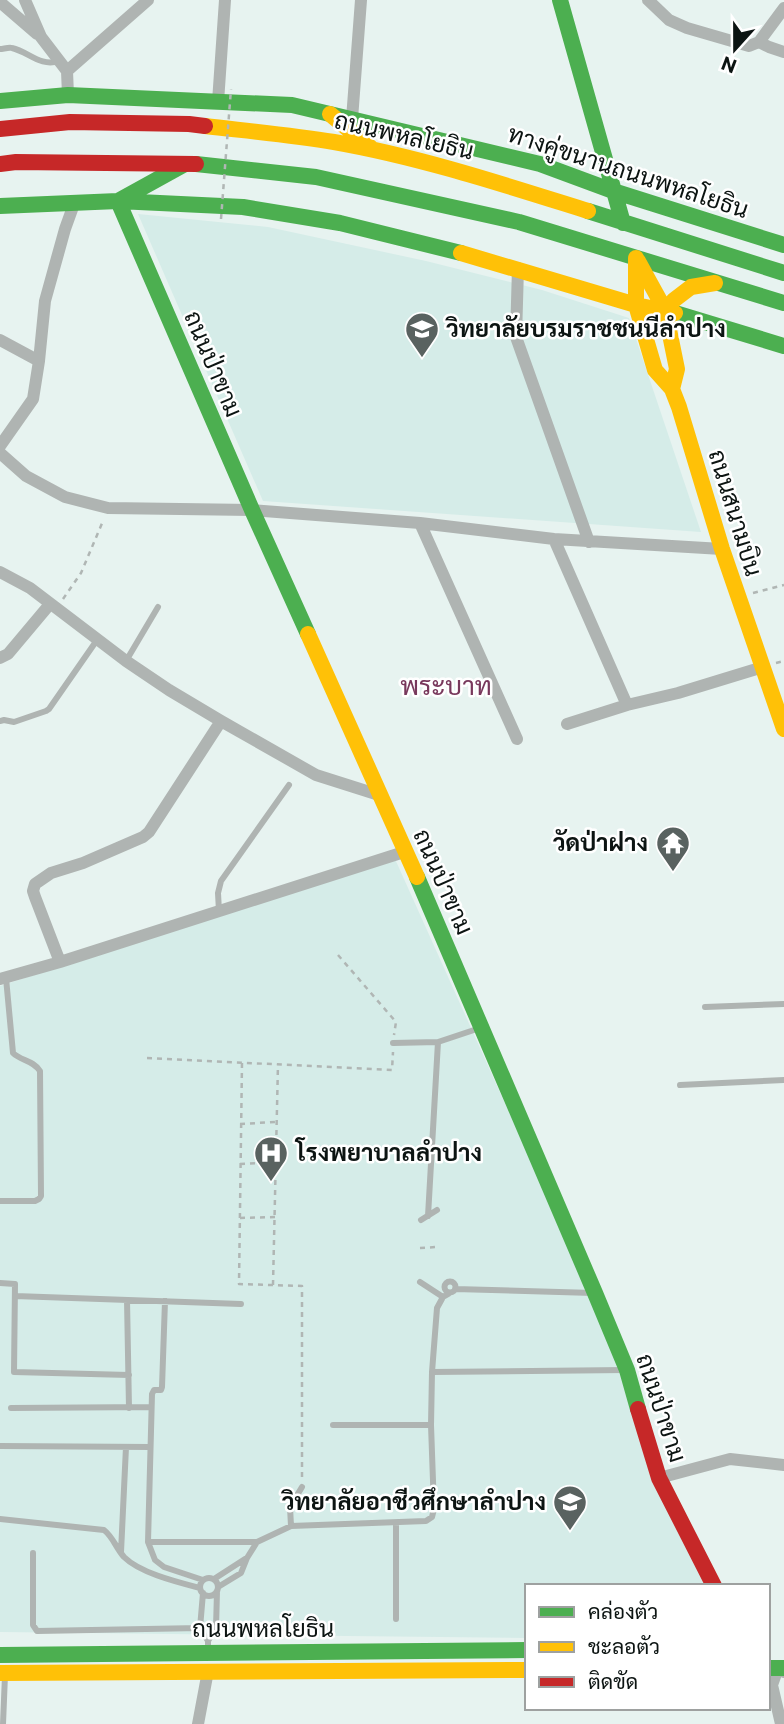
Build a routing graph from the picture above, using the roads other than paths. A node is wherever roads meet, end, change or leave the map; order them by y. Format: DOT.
graph roads {
  1 [pos="25,0"];
  2 [pos="148,0"];
  3 [pos="225,0"];
  4 [pos="361,0"];
  5 [pos="649,0"];
  6 [pos="562,1"];
  7 [pos="0,2"];
  8 [pos="784,8"];
  9 [pos="41,37"];
  10 [pos="759,42"];
  11 [pos="0,49"];
  12 [pos="784,52"];
  13 [pos="63,66"];
  14 [pos="68,95"];
  15 [pos="0,101"];
  16 [pos="218,102"];
  17 [pos="330,114"];
  18 [pos="352,119"];
  19 [pos="0,129"];
  20 [pos="374,150"];
  21 [pos="187,163"];
  22 [pos="0,164"];
  23 [pos="613,191"];
  24 [pos="118,201"];
  25 [pos="74,204"];
  26 [pos="0,206"];
  27 [pos="622,223"];
  28 [pos="784,245"];
  29 [pos="636,258"];
  30 [pos="517,268"];
  31 [pos="784,272"];
  32 [pos="717,283"];
  33 [pos="784,303"];
  34 [pos="636,305"];
  35 [pos="665,310"];
  36 [pos="0,340"];
  37 [pos="784,346"];
  38 [pos="39,361"];
  39 [pos="672,389"];
  40 [pos="0,446"];
  41 [pos="0,453"];
  42 [pos="252,510"];
  43 [pos="420,523"];
  44 [pos="554,539"];
  45 [pos="589,542"];
  46 [pos="722,549"];
  47 [pos="0,572"];
  48 [pos="53,606"];
  49 [pos="158,607"];
  50 [pos="97,640"];
  51 [pos="0,658"];
  52 [pos="127,661"];
  53 [pos="763,667"];
  54 [pos="627,705"];
  55 [pos="0,721"];
  56 [pos="221,721"];
  57 [pos="567,724"];
  58 [pos="784,729"];
  59 [pos="517,738"];
  60 [pos="289,785"];
  61 [pos="379,795"];
  62 [pos="404,852"];
  63 [pos="219,911"];
  64 [pos="61,962"];
  65 [pos="3,978"];
  66 [pos="784,1004"];
  67 [pos="705,1007"];
  68 [pos="481,1027"];
  69 [pos="438,1042"];
  70 [pos="393,1043"];
  71 [pos="784,1080"];
  72 [pos="680,1085"];
  73 [pos="0,1201"];
  74 [pos="437,1210"];
  75 [pos="420,1282"];
  76 [pos="0,1283"];
  77 [pos="449,1293"];
  78 [pos="595,1293"];
  79 [pos="15,1296"];
  80 [pos="127,1300"];
  81 [pos="165,1301"];
  82 [pos="241,1304"];
  83 [pos="627,1370"];
  84 [pos="432,1372"];
  85 [pos="129,1375"];
  86 [pos="11,1408"];
  87 [pos="129,1408"];
  88 [pos="151,1408"];
  89 [pos="431,1424"];
  90 [pos="332,1425"];
  91 [pos="0,1446"];
  92 [pos="126,1447"];
  93 [pos="150,1447"];
  94 [pos="784,1465"];
  95 [pos="659,1478"];
  96 [pos="302,1487"];
  97 [pos="0,1519"];
  98 [pos="396,1523"];
  99 [pos="291,1526"];
  100 [pos="148,1542"];
  101 [pos="257,1542"];
  102 [pos="33,1553"];
  103 [pos="121,1554"];
  104 [pos="247,1558"];
  105 [pos="214,1579"];
  106 [pos="203,1580"];
  107 [pos="713,1584"];
  108 [pos="217,1589"];
  109 [pos="201,1591"];
  110 [pos="396,1619"];
  111 [pos="200,1628"];
  112 [pos="208,1647"];
  113 [pos="525,1650"];
  114 [pos="419,1651"];
  115 [pos="0,1655"];
  116 [pos="776,1666"];
  117 [pos="525,1670"];
  118 [pos="208,1671"];
  119 [pos="419,1671"];
  120 [pos="2,1673"];
  121 [pos="4,1724"];
  122 [pos="198,1724"];
  123 [pos="781,1724"];
  1 -- 9 [label="street"];
  2 -- 13 [label="street"];
  3 -- 16 [label="street"];
  4 -- 18 [label="street"];
  5 -- 10 [label="street"];
  6 -- 23 [label="main road"];
  7 -- 9 [label="street"];
  8 -- 10 [label="street"];
  9 -- 13 [label="street"];
  10 -- 12 [label="street"];
  11 -- 13 [label="lane"];
  13 -- 14 [label="street"];
  14 -- 15 [label="main road, ทางคู่ขนานถนนพหลโยธิน"];
  14 -- 16 [label="main road, ทางคู่ขนานถนนพหลโยธิน"];
  16 -- 17 [label="main road, ทางคู่ขนานถนนพหลโยธิน"];
  17 -- 18 [label="main road, ทางคู่ขนานถนนพหลโยธิน"];
  17 -- 20 [label="main road"];
  18 -- 23 [label="main road, ทางคู่ขนานถนนพหลโยธิน"];
  19 -- 20 [label="main road, ถนนพหลโยธิน"];
  20 -- 27 [label="main road, ถนนพหลโยธิน"];
  21 -- 22 [label="main road"];
  21 -- 24 [label="main road"];
  21 -- 29 [label="main road"];
  23 -- 27 [label="main road"];
  23 -- 28 [label="main road, ทางคู่ขนานถนนพหลโยธิน"];
  24 -- 25 [label="main road"];
  24 -- 30 [label="main road"];
  24 -- 42 [label="main road, ถนนป่าขาม"];
  25 -- 26 [label="main road"];
  25 -- 38 [label="street"];
  27 -- 29 [label="main road"];
  27 -- 31 [label="main road, ถนนพหลโยธิน"];
  29 -- 32 [label="main road"];
  29 -- 34 [label="main road, ถนนสนามบิน"];
  29 -- 35 [label="main road, ถนนสนามบิน"];
  30 -- 34 [label="main road"];
  30 -- 45 [label="street"];
  32 -- 33 [label="main road"];
  32 -- 35 [label="main road"];
  34 -- 35 [label="main road"];
  34 -- 39 [label="main road, ถนนสนามบิน"];
  35 -- 37 [label="main road"];
  35 -- 39 [label="main road, ถนนสนามบิน"];
  36 -- 38 [label="street"];
  38 -- 40 [label="street"];
  39 -- 46 [label="main road, ถนนสนามบิน"];
  41 -- 42 [label="street"];
  42 -- 43 [label="street"];
  42 -- 61 [label="main road, ถนนป่าขาม"];
  43 -- 44 [label="street"];
  43 -- 59 [label="street"];
  44 -- 45 [label="street"];
  44 -- 54 [label="street"];
  45 -- 46 [label="street"];
  46 -- 53 [label="main road, ถนนสนามบิน"];
  47 -- 48 [label="street"];
  48 -- 50 [label="street"];
  48 -- 51 [label="street"];
  49 -- 52 [label="lane"];
  50 -- 52 [label="street"];
  50 -- 55 [label="lane"];
  52 -- 56 [label="street"];
  53 -- 54 [label="street"];
  53 -- 58 [label="main road, ถนนสนามบิน"];
  54 -- 57 [label="street"];
  56 -- 61 [label="street"];
  56 -- 64 [label="street"];
  60 -- 63 [label="lane"];
  61 -- 62 [label="main road, ถนนป่าขาม"];
  62 -- 63 [label="street"];
  62 -- 68 [label="main road, ถนนป่าขาม"];
  63 -- 64 [label="street"];
  64 -- 65 [label="street"];
  65 -- 73 [label="lane"];
  66 -- 67 [label="lane"];
  68 -- 69 [label="lane"];
  68 -- 78 [label="main road, ถนนป่าขาม"];
  69 -- 70 [label="lane"];
  69 -- 74 [label="lane"];
  71 -- 72 [label="lane"];
  75 -- 77 [label="lane"];
  76 -- 79 [label="lane"];
  77 -- 78 [label="lane"];
  77 -- 84 [label="lane"];
  78 -- 83 [label="main road, ถนนป่าขาม"];
  79 -- 80 [label="lane"];
  79 -- 85 [label="lane"];
  80 -- 81 [label="lane"];
  80 -- 85 [label="lane"];
  81 -- 82 [label="lane"];
  81 -- 88 [label="lane"];
  83 -- 84 [label="lane"];
  83 -- 95 [label="main road, ถนนป่าขาม"];
  84 -- 89 [label="lane"];
  85 -- 87 [label="lane"];
  86 -- 87 [label="lane"];
  87 -- 88 [label="lane"];
  88 -- 93 [label="lane"];
  89 -- 90 [label="lane"];
  89 -- 98 [label="lane"];
  91 -- 92 [label="lane"];
  92 -- 93 [label="lane"];
  92 -- 103 [label="lane"];
  93 -- 100 [label="lane"];
  94 -- 95 [label="street"];
  95 -- 107 [label="main road, ถนนป่าขาม"];
  96 -- 99 [label="lane"];
  97 -- 103 [label="lane"];
  98 -- 99 [label="lane"];
  98 -- 110 [label="lane"];
  99 -- 101 [label="lane"];
  100 -- 101 [label="lane"];
  100 -- 106 [label="lane"];
  101 -- 104 [label="lane"];
  102 -- 111 [label="lane"];
  103 -- 109 [label="lane"];
  104 -- 105 [label="lane"];
  104 -- 108 [label="lane"];
  105 -- 106 [label="lane"];
  105 -- 108 [label="lane"];
  106 -- 109 [label="lane"];
  108 -- 109 [label="lane"];
  108 -- 112 [label="lane"];
  109 -- 111 [label="lane"];
  111 -- 112 [label="lane"];
  112 -- 114 [label="main road, ถนนพหลโยธิน"];
  112 -- 115 [label="main road, ถนนพหลโยธิน"];
  112 -- 118 [label="main road"];
  113 -- 114 [label="main road, ถนนพหลโยธิน"];
  114 -- 119 [label="main road"];
  116 -- 123 [label="street"];
  117 -- 119 [label="main road, ถนนพหลโยธิน"];
  118 -- 119 [label="main road, ถนนพหลโยธิน"];
  118 -- 120 [label="main road, ถนนพหลโยธิน"];
  118 -- 122 [label="street"];
  120 -- 121 [label="lane"];
}
